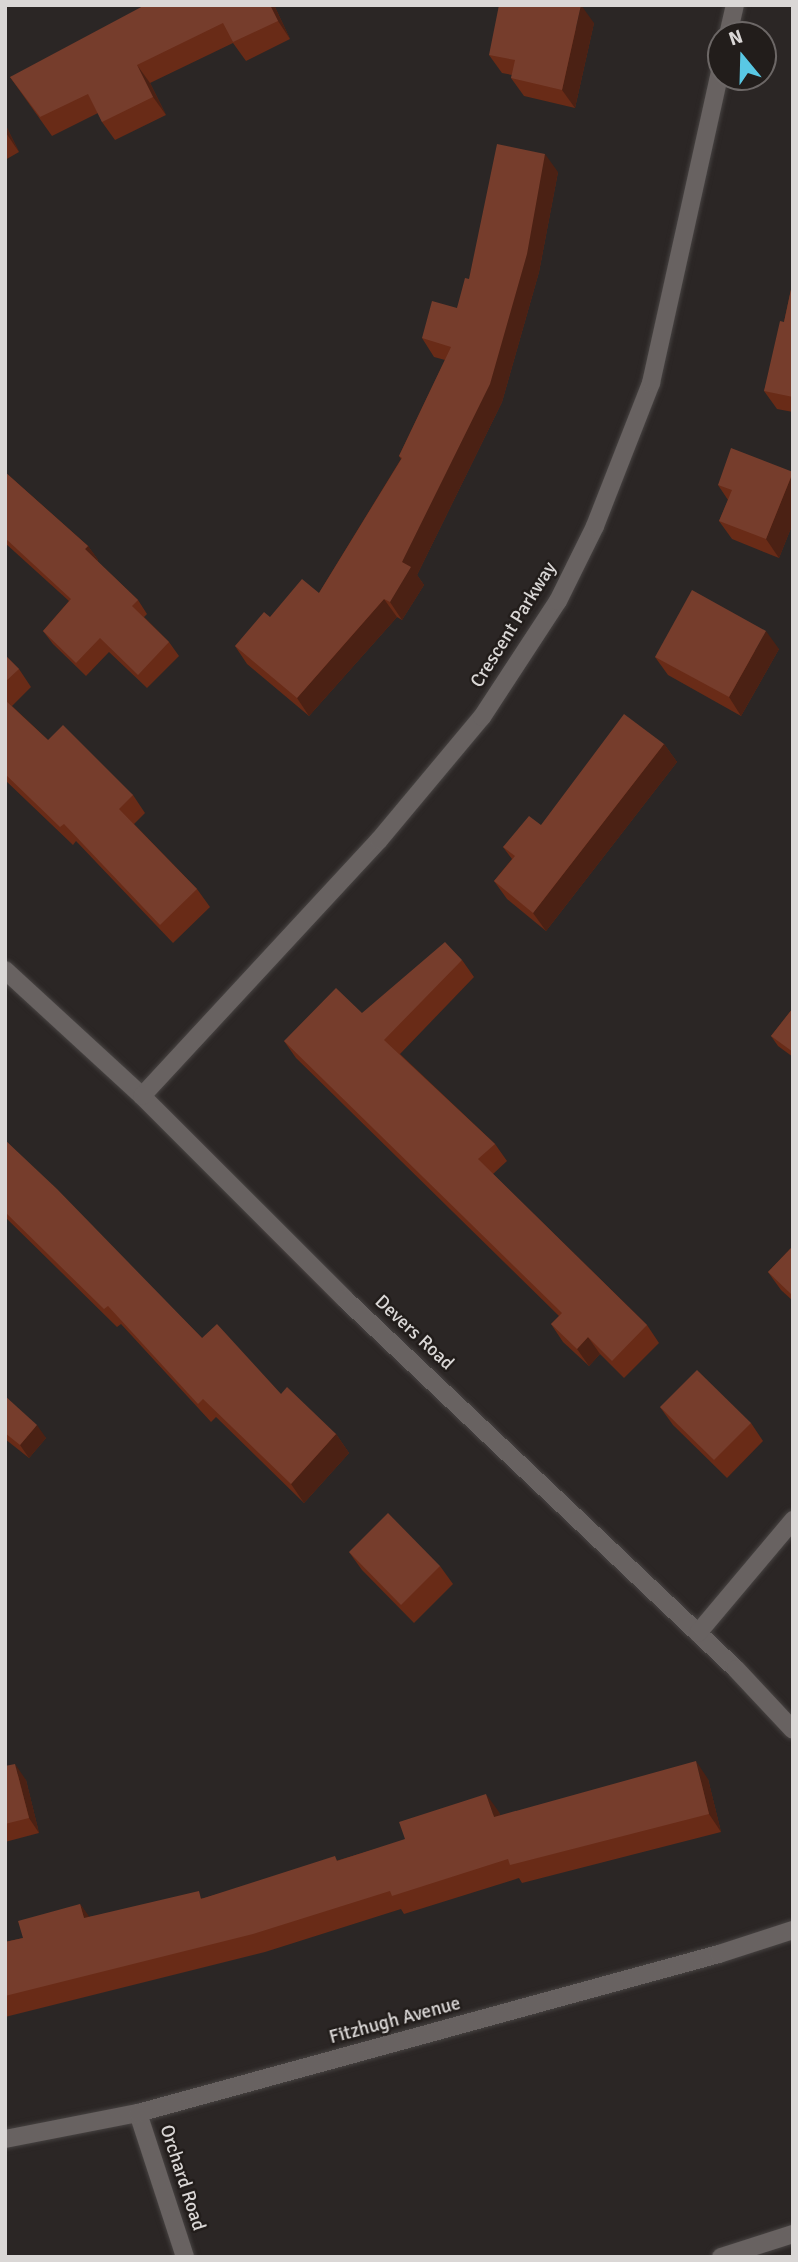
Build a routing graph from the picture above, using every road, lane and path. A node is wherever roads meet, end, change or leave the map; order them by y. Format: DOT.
graph roads {
  1 [pos="716,91"];
  2 [pos="5,970"];
  3 [pos="142,1096"];
  4 [pos="793,1520"];
  5 [pos="698,1633"];
  6 [pos="793,1730"];
  7 [pos="793,1930"];
  8 [pos="138,2113"];
  9 [pos="5,2139"];
  10 [pos="793,2234"];
  11 [pos="186,2257"];
  12 [pos="721,2257"];
  1 -- 3 [label="street, Crescent Parkway"];
  2 -- 3 [label="street, Devers Road"];
  3 -- 5 [label="street, Devers Road"];
  4 -- 5 [label="street"];
  5 -- 6 [label="street, Devers Road"];
  7 -- 8 [label="street, Fitzhugh Avenue"];
  8 -- 9 [label="street, Fitzhugh Avenue"];
  8 -- 11 [label="street, Orchard Road"];
  10 -- 12 [label="street"];
}
